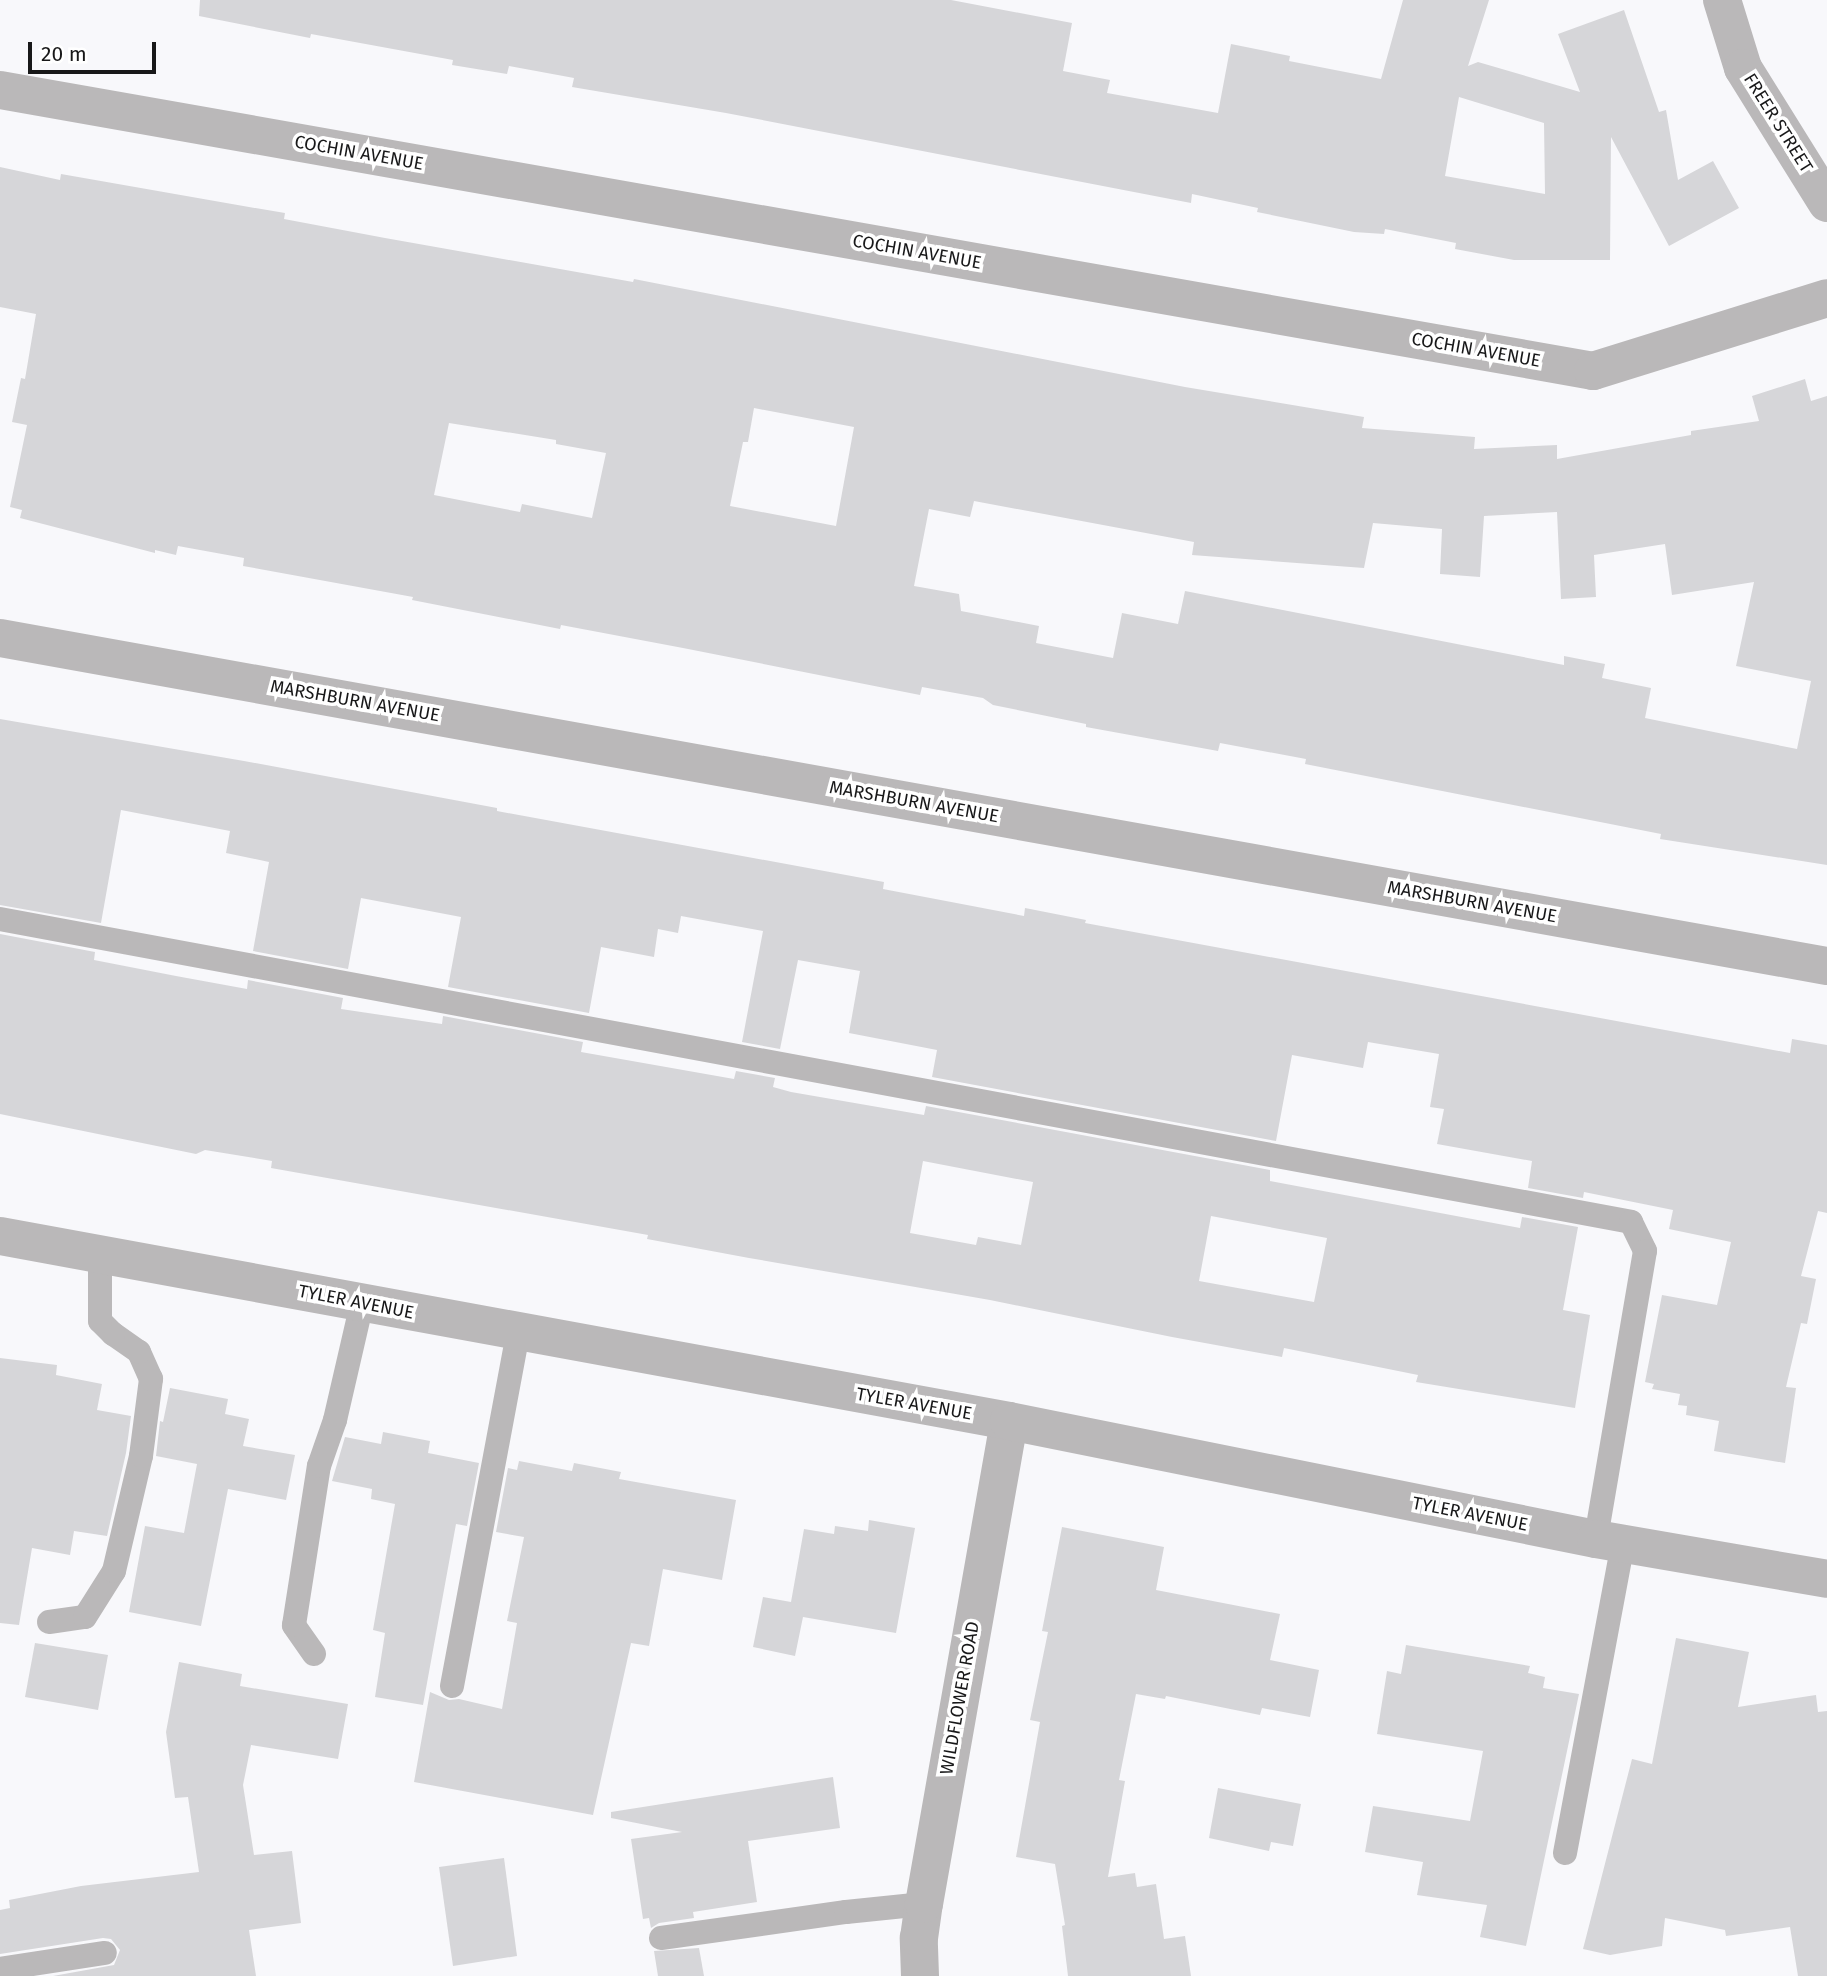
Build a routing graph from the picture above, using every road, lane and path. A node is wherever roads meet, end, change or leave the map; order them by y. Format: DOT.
graph roads {
  1 [pos="1722,0"];
  2 [pos="0,90"];
  3 [pos="1827,203"];
  4 [pos="1827,298"];
  5 [pos="0,638"];
  6 [pos="0,919"];
  7 [pos="1827,966"];
  8 [pos="0,1236"];
  9 [pos="100,1253"];
  10 [pos="362,1303"];
  11 [pos="518,1332"];
  12 [pos="1009,1421"];
  13 [pos="1609,1542"];
  14 [pos="1827,1579"];
  15 [pos="49,1622"];
  16 [pos="314,1654"];
  17 [pos="452,1686"];
  18 [pos="1565,1853"];
  19 [pos="924,1904"];
  20 [pos="661,1938"];
  21 [pos="104,1953"];
  22 [pos="0,1969"];
  23 [pos="919,1976"];
  1 -- 3 [label="street, FREER STREET"];
  2 -- 4 [label="street, COCHIN AVENUE"];
  5 -- 7 [label="street, MARSHBURN AVENUE"];
  6 -- 13 [label="lane"];
  8 -- 9 [label="street, TYLER AVENUE"];
  9 -- 10 [label="street, TYLER AVENUE"];
  9 -- 15 [label="lane"];
  10 -- 11 [label="street, TYLER AVENUE"];
  10 -- 16 [label="lane"];
  11 -- 12 [label="street, TYLER AVENUE"];
  11 -- 17 [label="lane"];
  12 -- 13 [label="street, TYLER AVENUE"];
  12 -- 19 [label="street, WILDFLOWER ROAD"];
  13 -- 14 [label="street, TYLER AVENUE"];
  13 -- 18 [label="lane"];
  19 -- 20 [label="lane"];
  19 -- 23 [label="street, WILDFLOWER ROAD"];
  21 -- 22 [label="lane"];
}
